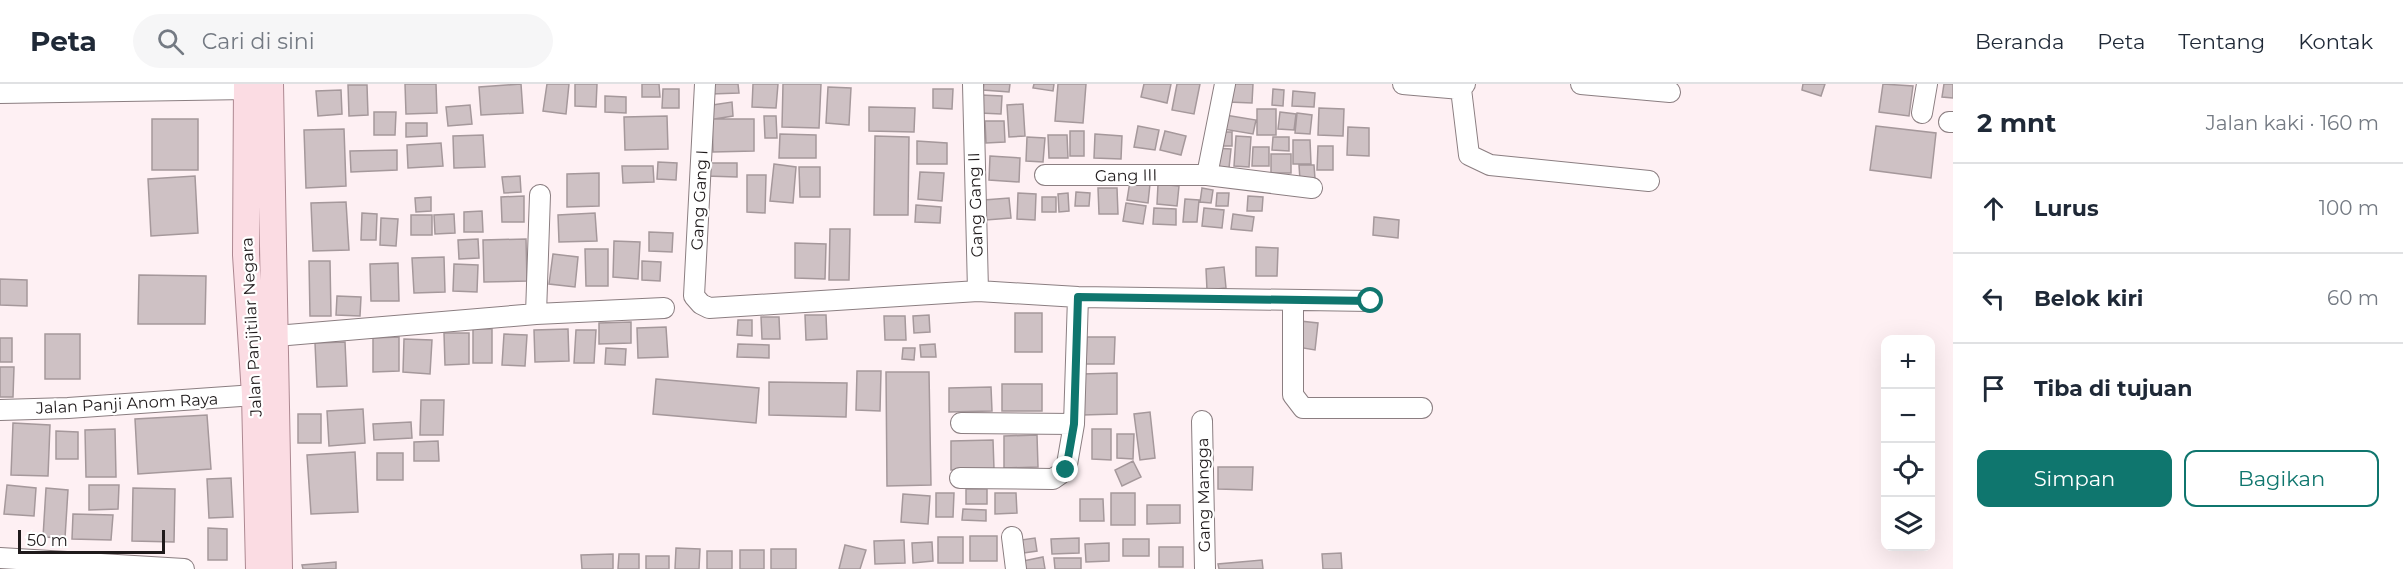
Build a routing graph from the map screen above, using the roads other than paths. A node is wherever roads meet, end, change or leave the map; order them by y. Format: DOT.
graph roads {
  1 [pos="705,84"];
  2 [pos="973,84"];
  3 [pos="1225,84"];
  4 [pos="1403,84"];
  5 [pos="1581,84"];
  6 [pos="1927,84"];
  7 [pos="255,86"];
  8 [pos="1463,87"];
  9 [pos="1670,92"];
  10 [pos="0,93"];
  11 [pos="1922,113"];
  12 [pos="1045,175"];
  13 [pos="1207,175"];
  14 [pos="1648,181"];
  15 [pos="1312,188"];
  16 [pos="540,195"];
  17 [pos="978,291"];
  18 [pos="1078,297"];
  19 [pos="1293,300"];
  20 [pos="1371,301"];
  21 [pos="664,308"];
  22 [pos="536,314"];
  23 [pos="276,336"];
  24 [pos="255,396"];
  25 [pos="1422,408"];
  26 [pos="0,410"];
  27 [pos="1202,422"];
  28 [pos="961,423"];
  29 [pos="1074,424"];
  30 [pos="960,478"];
  31 [pos="1012,537"];
  32 [pos="0,558"];
  33 [pos="184,569"];
  34 [pos="259,569"];
  35 [pos="279,569"];
  36 [pos="1016,569"];
  37 [pos="1205,569"];
  1 -- 17 [label="street, Gang Gang I"];
  2 -- 17 [label="street, Gang Gang II"];
  3 -- 13 [label="street"];
  4 -- 8 [label="street"];
  5 -- 9 [label="street"];
  6 -- 11 [label="street"];
  7 -- 10 [label="street"];
  7 -- 23 [label="main road"];
  7 -- 24 [label="main road, Jalan Panjitilar Negara"];
  8 -- 14 [label="street"];
  12 -- 13 [label="street, Gang III"];
  13 -- 15 [label="street, Gang III"];
  16 -- 22 [label="street"];
  17 -- 18 [label="street"];
  18 -- 19 [label="street"];
  18 -- 29 [label="street"];
  19 -- 20 [label="street"];
  19 -- 25 [label="street"];
  21 -- 22 [label="street"];
  22 -- 23 [label="street"];
  23 -- 35 [label="main road"];
  24 -- 26 [label="street, Jalan Panji Anom Raya"];
  24 -- 34 [label="main road, Jalan Panjitilar Negara"];
  27 -- 37 [label="street, Gang Mangga"];
  28 -- 29 [label="street"];
  29 -- 30 [label="street"];
  31 -- 36 [label="street"];
  32 -- 33 [label="street"];
}
